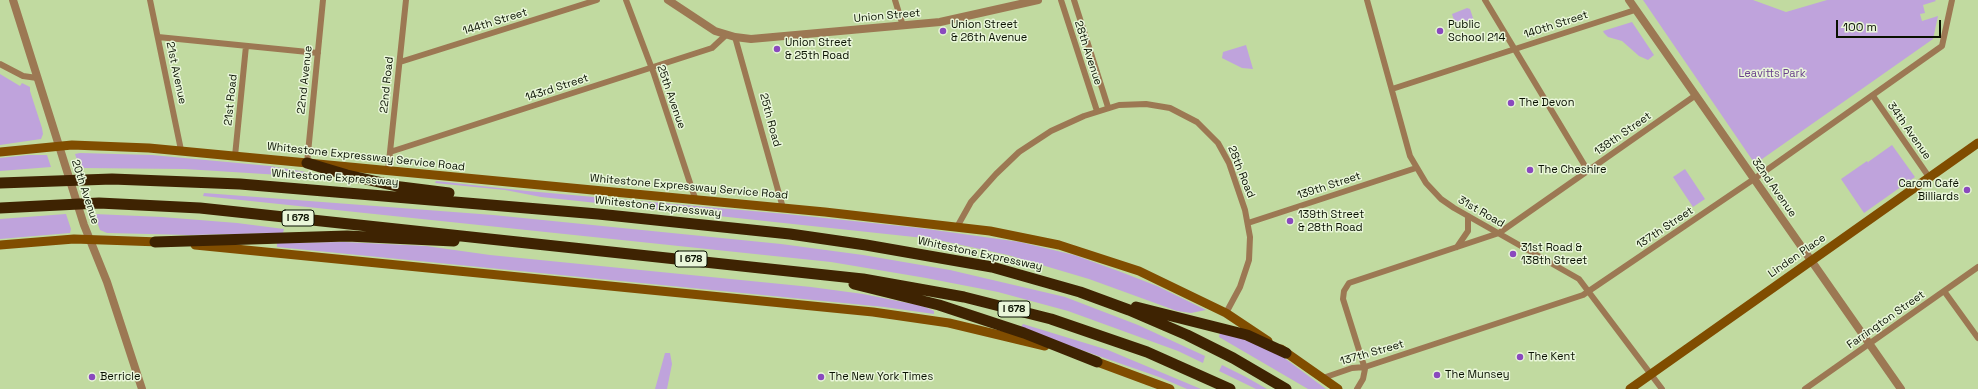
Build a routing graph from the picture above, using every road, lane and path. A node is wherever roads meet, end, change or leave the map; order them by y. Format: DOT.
graph roads {
  1 [pos="13,0"];
  2 [pos="150,0"];
  3 [pos="323,0"];
  4 [pos="406,0"];
  5 [pos="597,0"];
  6 [pos="626,0"];
  7 [pos="668,0"];
  8 [pos="894,0"];
  9 [pos="1038,0"];
  10 [pos="1061,0"];
  11 [pos="1074,0"];
  12 [pos="1367,0"];
  13 [pos="1486,0"];
  14 [pos="1629,0"];
  15 [pos="1952,0"];
  16 [pos="1636,10"];
  17 [pos="902,26"];
  18 [pos="726,35"];
  19 [pos="158,37"];
  20 [pos="735,38"];
  21 [pos="246,46"];
  22 [pos="1515,49"];
  23 [pos="318,53"];
  24 [pos="400,62"];
  25 [pos="0,64"];
  26 [pos="651,68"];
  27 [pos="37,78"];
  28 [pos="1392,89"];
  29 [pos="1696,95"];
  30 [pos="1873,96"];
  31 [pos="1108,107"];
  32 [pos="1096,111"];
  33 [pos="1978,143"];
  34 [pos="58,146"];
  35 [pos="181,150"];
  36 [pos="0,152"];
  37 [pos="390,152"];
  38 [pos="235,156"];
  39 [pos="307,162"];
  40 [pos="1416,168"];
  41 [pos="388,171"];
  42 [pos="1588,171"];
  43 [pos="1929,177"];
  44 [pos="1754,179"];
  45 [pos="0,183"];
  46 [pos="696,201"];
  47 [pos="0,208"];
  48 [pos="783,208"];
  49 [pos="598,214"];
  50 [pos="1468,216"];
  51 [pos="1248,223"];
  52 [pos="957,227"];
  53 [pos="1499,234"];
  54 [pos="89,239"];
  55 [pos="155,242"];
  56 [pos="0,245"];
  57 [pos="1457,247"];
  58 [pos="596,249"];
  59 [pos="1811,261"];
  60 [pos="1978,267"];
  61 [pos="787,269"];
  62 [pos="1067,288"];
  63 [pos="1944,290"];
  64 [pos="1590,291"];
  65 [pos="1226,313"];
  66 [pos="1978,338"];
  67 [pos="1869,344"];
  68 [pos="1286,353"];
  69 [pos="1097,362"];
  70 [pos="1365,368"];
  71 [pos="1651,374"];
  72 [pos="1323,378"];
  73 [pos="142,389"];
  74 [pos="1170,389"];
  75 [pos="1230,389"];
  76 [pos="1286,389"];
  77 [pos="1338,389"];
  78 [pos="1357,389"];
  79 [pos="1630,389"];
  80 [pos="1662,389"];
  81 [pos="1805,389"];
  82 [pos="1901,389"];
  1 -- 27 [label="street, 20th Avenue"];
  2 -- 19 [label="street, 21st Avenue"];
  3 -- 23 [label="street, 22nd Avenue"];
  4 -- 24 [label="street, 22nd Road"];
  5 -- 24 [label="street, 144th Street"];
  6 -- 26 [label="street, 25th Avenue"];
  7 -- 18 [label="street, Union Street"];
  8 -- 17 [label="street"];
  9 -- 17 [label="street, Union Street"];
  10 -- 32 [label="street, 28th Avenue"];
  11 -- 31 [label="street, 28th Avenue"];
  12 -- 28 [label="street, 31st Road"];
  13 -- 22 [label="street"];
  14 -- 16 [label="street, 32nd Avenue"];
  15 -- 30 [label="street, 137th Street"];
  16 -- 22 [label="street, 140th Street"];
  16 -- 29 [label="street, 32nd Avenue"];
  17 -- 20 [label="street, Union Street"];
  18 -- 20 [label="street, Union Street"];
  18 -- 26 [label="street, 143rd Street"];
  19 -- 21 [label="street"];
  19 -- 35 [label="street, 21st Avenue"];
  20 -- 48 [label="street, 25th Road"];
  21 -- 23 [label="street"];
  21 -- 38 [label="street, 21st Road"];
  22 -- 28 [label="street, 140th Street"];
  22 -- 42 [label="street"];
  23 -- 39 [label="street, 22nd Avenue"];
  24 -- 37 [label="street, 22nd Road"];
  25 -- 27 [label="street"];
  26 -- 37 [label="street, 143rd Street"];
  26 -- 46 [label="street, 25th Avenue"];
  27 -- 34 [label="street, 20th Avenue"];
  28 -- 40 [label="street, 31st Road"];
  29 -- 42 [label="street, 138th Street"];
  29 -- 44 [label="street, 32nd Avenue"];
  30 -- 43 [label="street, 34th Avenue"];
  30 -- 44 [label="street, 137th Street"];
  31 -- 32 [label="street, 28th Road"];
  31 -- 51 [label="street, 28th Road"];
  32 -- 52 [label="street, 28th Road"];
  33 -- 43 [label="main road, Linden Place"];
  34 -- 35 [label="main road, Whitestone Expressway Service Road"];
  34 -- 36 [label="main road, Whitestone Expressway Service Road"];
  34 -- 54 [label="street, 20th Avenue"];
  35 -- 38 [label="main road, Whitestone Expressway Service Road"];
  37 -- 41 [label="street, 22nd Road"];
  38 -- 39 [label="main road, Whitestone Expressway Service Road"];
  39 -- 41 [label="main road, Whitestone Expressway Service Road"];
  39 -- 49 [label="highway"];
  40 -- 50 [label="street, 31st Road"];
  40 -- 51 [label="street, 139th Street"];
  41 -- 46 [label="main road, Whitestone Expressway Service Road"];
  42 -- 53 [label="street, 138th Street"];
  43 -- 59 [label="main road, Linden Place"];
  44 -- 59 [label="street, 32nd Avenue"];
  44 -- 64 [label="street, 137th Street"];
  45 -- 49 [label="highway, Whitestone Expressway"];
  46 -- 48 [label="main road, Whitestone Expressway Service Road"];
  47 -- 58 [label="highway, I 678"];
  48 -- 52 [label="main road, Whitestone Expressway Service Road"];
  49 -- 62 [label="highway, Whitestone Expressway"];
  50 -- 53 [label="street, 31st Road"];
  50 -- 57 [label="street"];
  51 -- 65 [label="street, 28th Road"];
  52 -- 65 [label="main road, Whitestone Expressway Service Road"];
  53 -- 57 [label="street, 138th Street"];
  53 -- 64 [label="street, 31st Road"];
  54 -- 55 [label="main road"];
  54 -- 56 [label="main road"];
  54 -- 73 [label="street, 20th Avenue"];
  55 -- 58 [label="highway"];
  55 -- 69 [label="main road"];
  57 -- 70 [label="street, 138th Street"];
  58 -- 61 [label="highway, I 678"];
  59 -- 67 [label="street, 32nd Avenue"];
  59 -- 71 [label="main road, Linden Place"];
  60 -- 63 [label="street, Farrington Street"];
  61 -- 69 [label="highway"];
  61 -- 75 [label="highway, I 678"];
  62 -- 68 [label="highway"];
  62 -- 76 [label="highway, Whitestone Expressway"];
  63 -- 66 [label="street"];
  63 -- 67 [label="street, Farrington Street"];
  64 -- 70 [label="street, 137th Street"];
  64 -- 71 [label="street, 31st Road"];
  65 -- 68 [label="main road, Whitestone Expressway Service Road"];
  67 -- 81 [label="street, Farrington Street"];
  67 -- 82 [label="street, 32nd Avenue"];
  68 -- 72 [label="main road, Whitestone Expressway Service Road"];
  69 -- 74 [label="main road"];
  70 -- 72 [label="street, 137th Street"];
  70 -- 78 [label="street"];
  71 -- 79 [label="main road, Linden Place"];
  71 -- 80 [label="street, 31st Road"];
  72 -- 77 [label="main road, Whitestone Expressway Service Road"];
}
